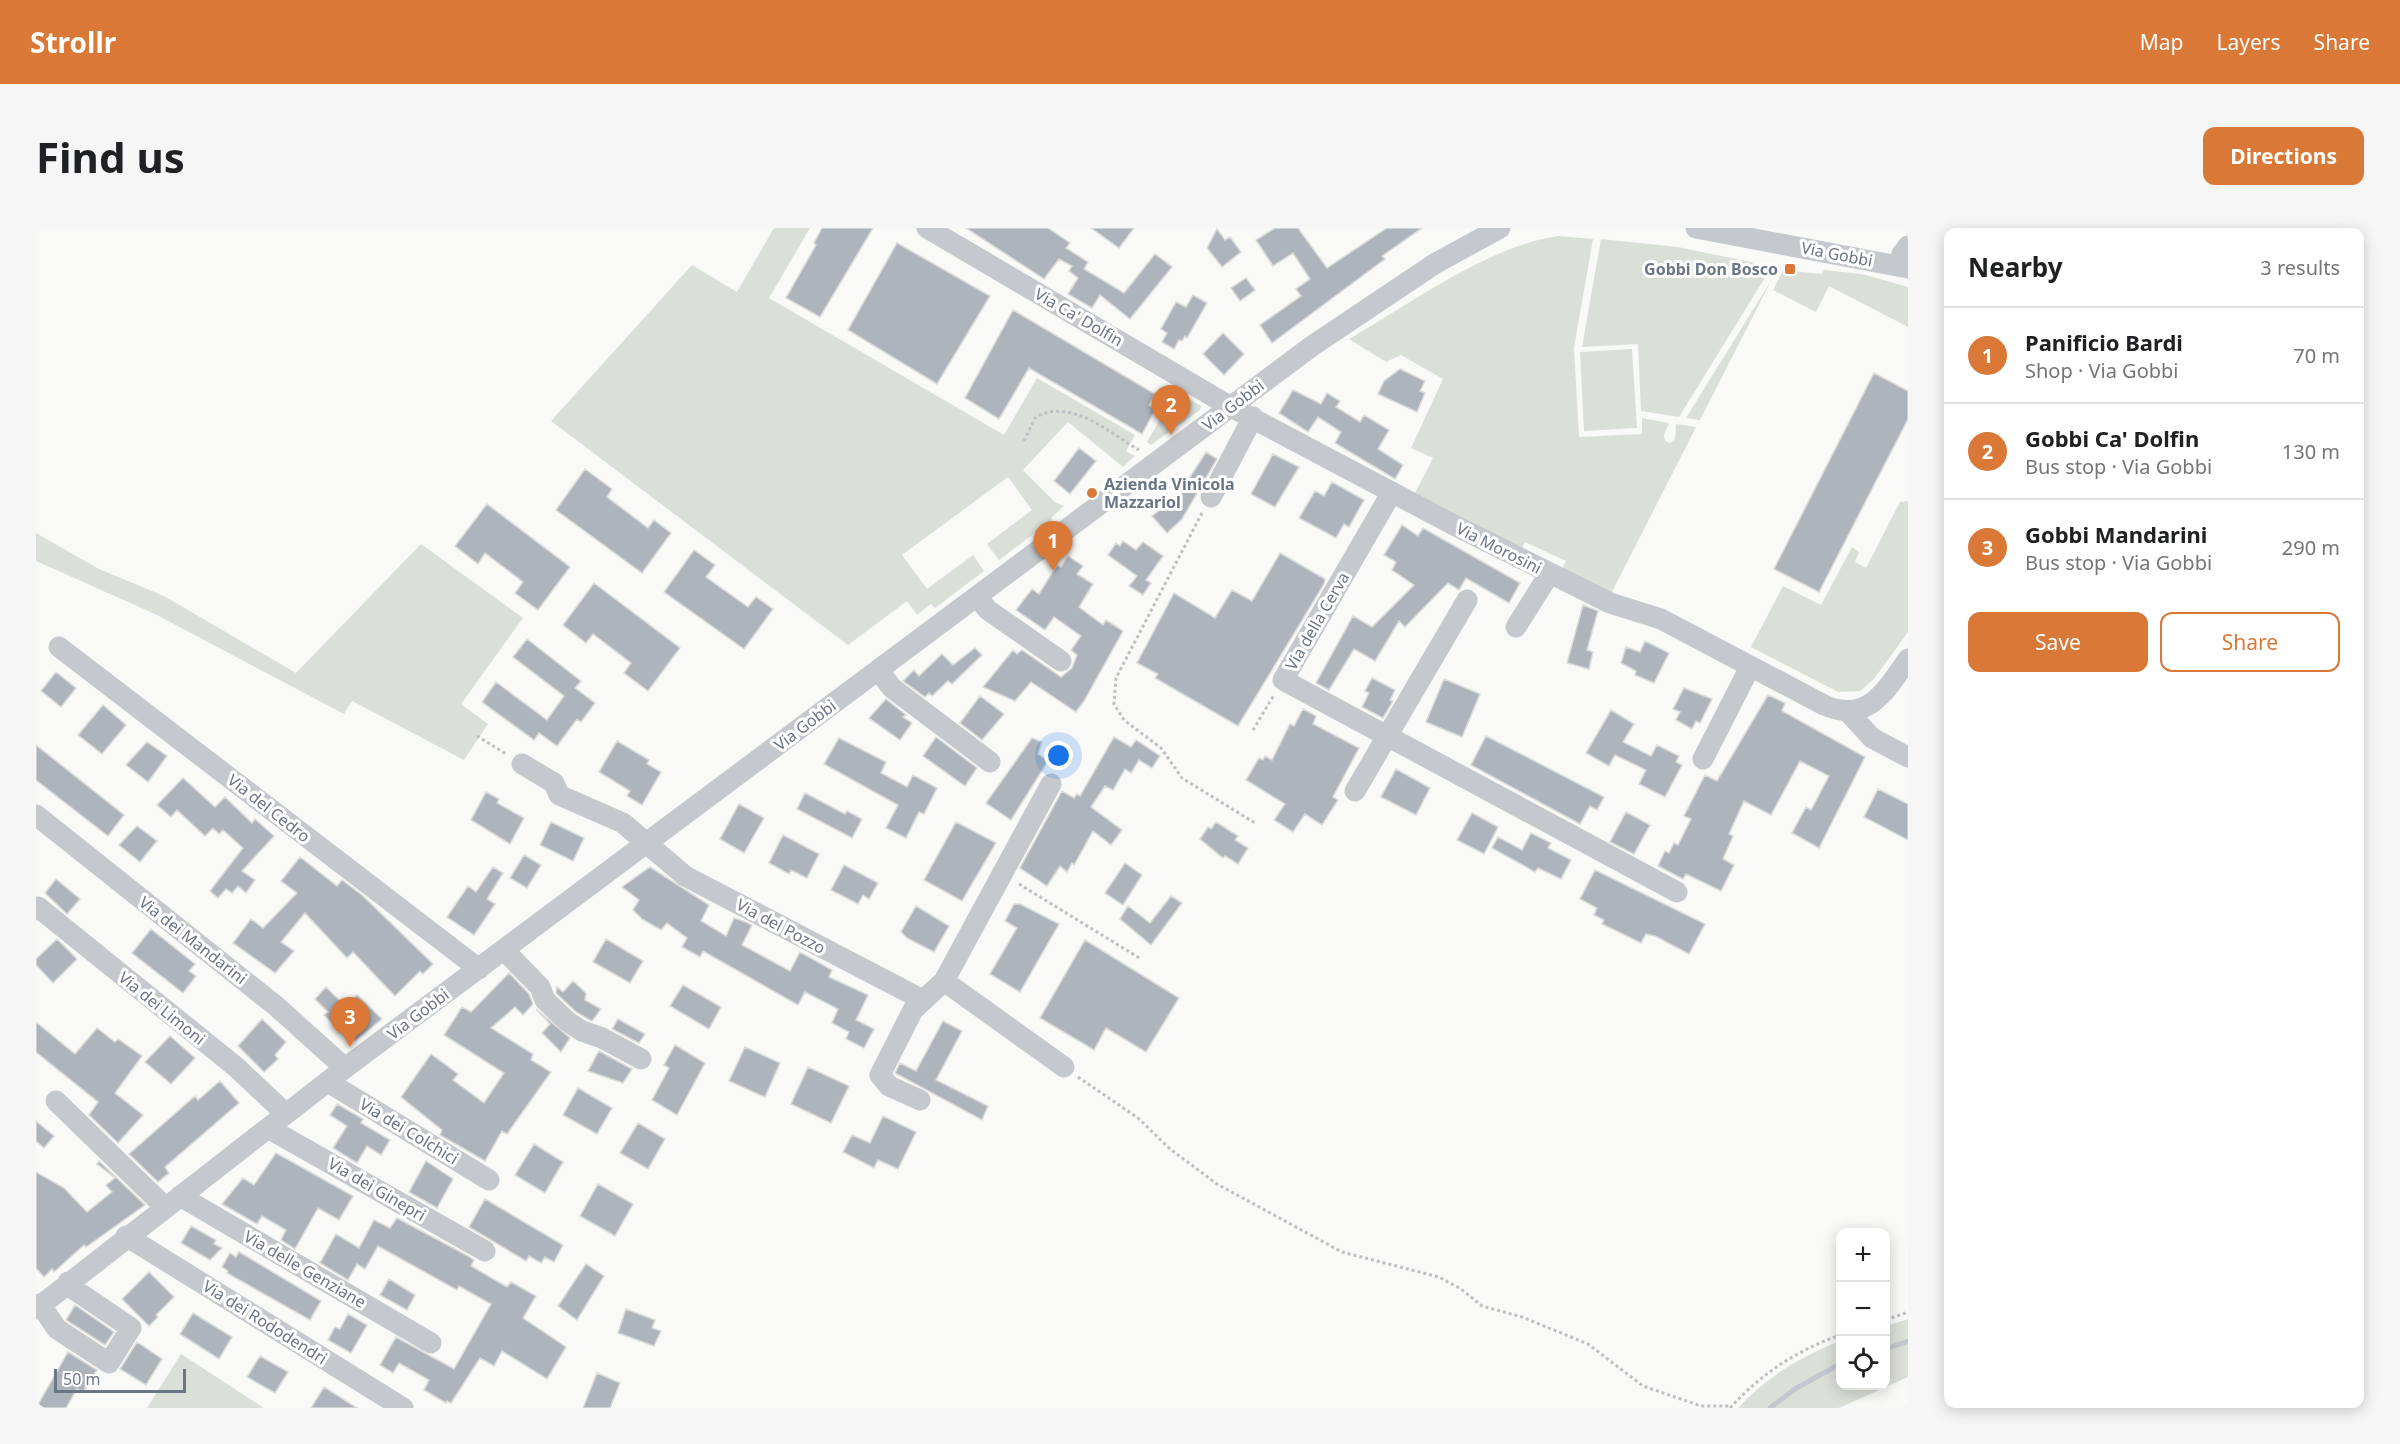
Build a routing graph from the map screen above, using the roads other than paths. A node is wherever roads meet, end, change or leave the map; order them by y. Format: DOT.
graph roads {
  1 [pos="927,228"];
  2 [pos="1500,228"];
  3 [pos="1696,228"];
  4 [pos="1906,257"];
  5 [pos="1231,407"];
  6 [pos="1253,417"];
  7 [pos="1392,492"];
  8 [pos="1211,496"];
  9 [pos="1550,573"];
  10 [pos="977,597"];
  11 [pos="1467,600"];
  12 [pos="1516,627"];
  13 [pos="59,646"];
  14 [pos="1908,659"];
  15 [pos="1061,661"];
  16 [pos="1750,667"];
  17 [pos="878,670"];
  18 [pos="1854,712"];
  19 [pos="1387,736"];
  20 [pos="1908,758"];
  21 [pos="1703,759"];
  22 [pos="990,762"];
  23 [pos="522,764"];
  24 [pos="1051,784"];
  25 [pos="1354,791"];
  26 [pos="36,815"];
  27 [pos="645,844"];
  28 [pos="1677,892"];
  29 [pos="36,910"];
  30 [pos="504,950"];
  31 [pos="479,969"];
  32 [pos="944,981"];
  33 [pos="923,1000"];
  34 [pos="640,1059"];
  35 [pos="1064,1067"];
  36 [pos="345,1068"];
  37 [pos="328,1082"];
  38 [pos="920,1100"];
  39 [pos="56,1101"];
  40 [pos="286,1114"];
  41 [pos="268,1128"];
  42 [pos="489,1180"];
  43 [pos="172,1201"];
  44 [pos="126,1236"];
  45 [pos="485,1251"];
  46 [pos="68,1281"];
  47 [pos="37,1306"];
  48 [pos="430,1343"];
  49 [pos="403,1408"];
  1 -- 5 [label="street, Via Ca' Dolfin"];
  2 -- 5 [label="street, Via Gobbi"];
  3 -- 4 [label="street, Via Gobbi"];
  5 -- 6 [label="street, Via Morosini"];
  5 -- 10 [label="street, Via Gobbi"];
  6 -- 7 [label="street, Via Morosini"];
  6 -- 8 [label="street"];
  7 -- 9 [label="street, Via Morosini"];
  7 -- 19 [label="street, Via della Cerva"];
  9 -- 12 [label="street"];
  9 -- 16 [label="street, Via Morosini"];
  10 -- 15 [label="street"];
  10 -- 17 [label="street, Via Gobbi"];
  11 -- 19 [label="street"];
  13 -- 31 [label="street, Via del Cedro"];
  14 -- 18 [label="street"];
  16 -- 18 [label="street, Via Morosini"];
  16 -- 21 [label="street"];
  17 -- 22 [label="street"];
  17 -- 27 [label="street, Via Gobbi"];
  18 -- 20 [label="street, Via Morosini"];
  19 -- 25 [label="street"];
  19 -- 28 [label="street, Via della Cerva"];
  23 -- 27 [label="street"];
  24 -- 32 [label="street"];
  26 -- 36 [label="street, Via dei Mandarini"];
  27 -- 30 [label="street, Via Gobbi"];
  27 -- 33 [label="street, Via del Pozzo"];
  29 -- 40 [label="street, Via dei Limoni"];
  30 -- 31 [label="street, Via Gobbi"];
  30 -- 34 [label="street"];
  31 -- 36 [label="street, Via Gobbi"];
  32 -- 33 [label="street"];
  32 -- 35 [label="street"];
  33 -- 38 [label="street"];
  36 -- 37 [label="street, Via Gobbi"];
  37 -- 40 [label="street, Via Gobbi"];
  37 -- 42 [label="street, Via dei Colchici"];
  39 -- 43 [label="street"];
  40 -- 41 [label="street, Via Gobbi"];
  41 -- 43 [label="street, Via Gobbi"];
  41 -- 45 [label="street, Via dei Ginepri"];
  43 -- 44 [label="street, Via Gobbi"];
  43 -- 48 [label="street, Via delle Genziane"];
  44 -- 46 [label="street, Via Gobbi"];
  44 -- 49 [label="street, Via dei Rododendri"];
  46 -- 47 [label="street, Via Gobbi"];
  46 -- 47 [label="street"];
}
